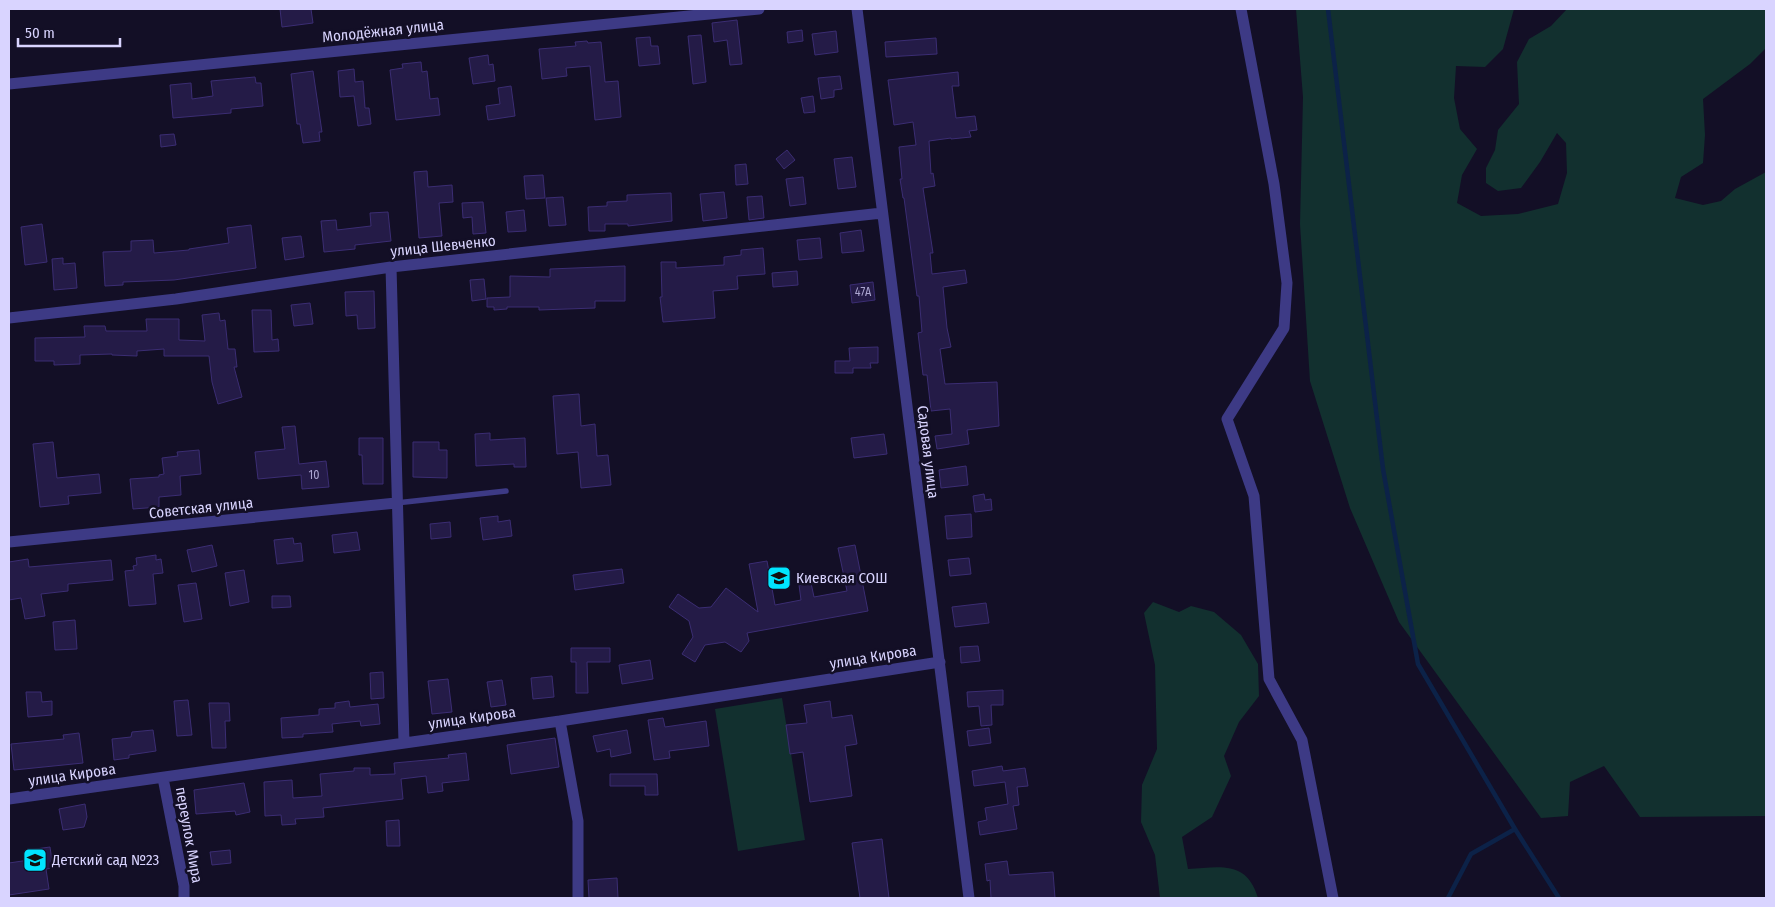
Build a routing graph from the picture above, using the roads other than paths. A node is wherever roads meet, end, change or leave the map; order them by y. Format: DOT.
graph roads {
  1 [pos="759,9"];
  2 [pos="857,9"];
  3 [pos="1241,9"];
  4 [pos="9,84"];
  5 [pos="882,213"];
  6 [pos="391,267"];
  7 [pos="9,318"];
  8 [pos="506,491"];
  9 [pos="396,503"];
  10 [pos="9,542"];
  11 [pos="940,662"];
  12 [pos="560,721"];
  13 [pos="404,743"];
  14 [pos="163,778"];
  15 [pos="9,799"];
  16 [pos="184,898"];
  17 [pos="578,898"];
  18 [pos="969,898"];
  19 [pos="1333,898"];
  1 -- 4 [label="street, Молодёжная улица"];
  2 -- 5 [label="street, Садовая улица"];
  3 -- 19 [label="street"];
  5 -- 6 [label="street, улица Шевченко"];
  5 -- 11 [label="street, Садовая улица"];
  6 -- 7 [label="street, улица Шевченко"];
  6 -- 9 [label="street"];
  8 -- 9 [label="lane"];
  9 -- 10 [label="street, Советская улица"];
  9 -- 13 [label="street"];
  11 -- 12 [label="street, улица Кирова"];
  11 -- 18 [label="street, Садовая улица"];
  12 -- 13 [label="street, улица Кирова"];
  12 -- 17 [label="street"];
  13 -- 14 [label="street, улица Кирова"];
  14 -- 15 [label="street, улица Кирова"];
  14 -- 16 [label="street, переулок Мира"];
}
